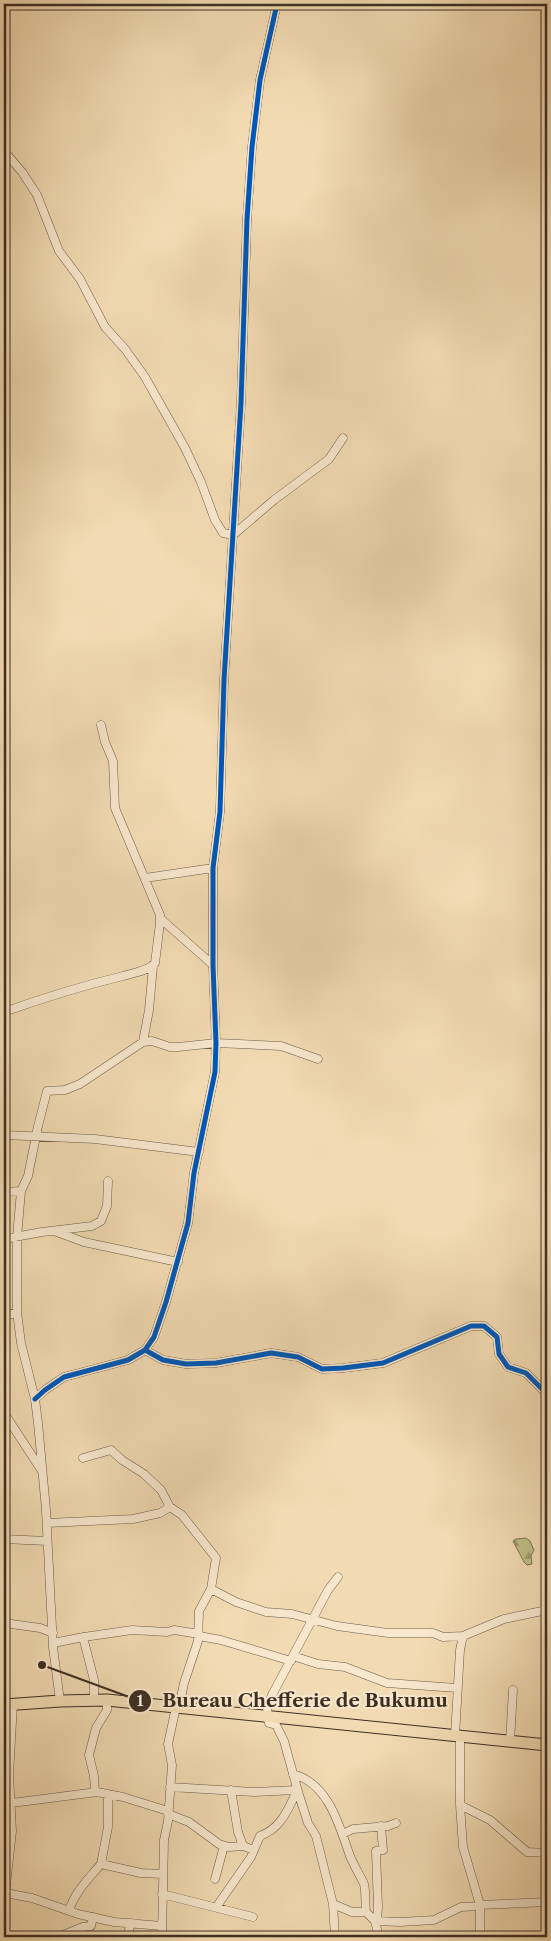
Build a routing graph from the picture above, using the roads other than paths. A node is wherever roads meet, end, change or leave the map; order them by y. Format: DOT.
graph roads {
  1 [pos="276,4"];
  2 [pos="4,151"];
  3 [pos="343,438"];
  4 [pos="232,535"];
  5 [pos="101,725"];
  6 [pos="213,868"];
  7 [pos="145,878"];
  8 [pos="161,919"];
  9 [pos="213,965"];
  10 [pos="153,966"];
  11 [pos="4,1012"];
  12 [pos="143,1042"];
  13 [pos="216,1043"];
  14 [pos="318,1059"];
  15 [pos="4,1135"];
  16 [pos="35,1138"];
  17 [pos="199,1152"];
  18 [pos="108,1181"];
  19 [pos="21,1191"];
  20 [pos="4,1192"];
  21 [pos="53,1230"];
  22 [pos="17,1237"];
  23 [pos="4,1239"];
  24 [pos="178,1262"];
  25 [pos="16,1312"];
  26 [pos="4,1317"];
  27 [pos="145,1350"];
  28 [pos="547,1394"];
  29 [pos="35,1399"];
  30 [pos="4,1413"];
  31 [pos="83,1458"];
  32 [pos="43,1473"];
  33 [pos="170,1507"];
  34 [pos="47,1522"];
  35 [pos="4,1539"];
  36 [pos="47,1541"];
  37 [pos="338,1577"];
  38 [pos="212,1589"];
  39 [pos="547,1610"];
  40 [pos="314,1619"];
  41 [pos="4,1623"];
  42 [pos="53,1633"];
  43 [pos="199,1635"];
  44 [pos="463,1636"];
  45 [pos="83,1637"];
  46 [pos="53,1643"];
  47 [pos="292,1659"];
  48 [pos="457,1688"];
  49 [pos="513,1690"];
  50 [pos="60,1700"];
  51 [pos="94,1700"];
  52 [pos="107,1700"];
  53 [pos="8,1704"];
  54 [pos="177,1707"];
  55 [pos="266,1716"];
  56 [pos="457,1736"];
  57 [pos="510,1742"];
  58 [pos="547,1745"];
  59 [pos="293,1774"];
  60 [pos="170,1787"];
  61 [pos="231,1790"];
  62 [pos="95,1792"];
  63 [pos="298,1792"];
  64 [pos="108,1794"];
  65 [pos="7,1804"];
  66 [pos="460,1805"];
  67 [pos="168,1812"];
  68 [pos="396,1823"];
  69 [pos="381,1826"];
  70 [pos="343,1834"];
  71 [pos="224,1846"];
  72 [pos="243,1846"];
  73 [pos="254,1850"];
  74 [pos="547,1853"];
  75 [pos="101,1864"];
  76 [pos="163,1874"];
  77 [pos="216,1879"];
  78 [pos="376,1883"];
  79 [pos="364,1886"];
  80 [pos="5,1890"];
  81 [pos="162,1894"];
  82 [pos="547,1902"];
  83 [pos="4,1903"];
  84 [pos="333,1904"];
  85 [pos="480,1905"];
  86 [pos="217,1906"];
  87 [pos="69,1911"];
  88 [pos="366,1912"];
  89 [pos="93,1917"];
  90 [pos="253,1917"];
  91 [pos="376,1921"];
  92 [pos="131,1923"];
  93 [pos="162,1926"];
  94 [pos="58,1937"];
  95 [pos="127,1937"];
  96 [pos="162,1937"];
  97 [pos="334,1937"];
  98 [pos="379,1937"];
  99 [pos="480,1937"];
  1 -- 4 [label="street"];
  2 -- 4 [label="street"];
  3 -- 4 [label="street"];
  4 -- 6 [label="street"];
  5 -- 7 [label="street"];
  6 -- 7 [label="street"];
  6 -- 9 [label="street"];
  7 -- 8 [label="street"];
  8 -- 9 [label="street"];
  8 -- 10 [label="street"];
  9 -- 13 [label="street"];
  10 -- 11 [label="street"];
  10 -- 12 [label="street"];
  12 -- 13 [label="street"];
  12 -- 16 [label="street"];
  13 -- 14 [label="street"];
  13 -- 17 [label="street"];
  15 -- 16 [label="street"];
  16 -- 17 [label="street"];
  16 -- 19 [label="street"];
  17 -- 24 [label="street"];
  18 -- 21 [label="street"];
  19 -- 20 [label="street"];
  19 -- 22 [label="street"];
  21 -- 22 [label="street"];
  21 -- 24 [label="street"];
  22 -- 23 [label="street"];
  22 -- 25 [label="street"];
  24 -- 27 [label="street"];
  25 -- 26 [label="street"];
  25 -- 29 [label="street"];
  27 -- 28 [label="street"];
  27 -- 29 [label="street"];
  29 -- 32 [label="street"];
  30 -- 32 [label="street"];
  31 -- 33 [label="street"];
  32 -- 34 [label="street"];
  33 -- 34 [label="street"];
  33 -- 38 [label="street"];
  34 -- 36 [label="street"];
  35 -- 36 [label="street"];
  36 -- 42 [label="street"];
  37 -- 40 [label="street"];
  38 -- 40 [label="street"];
  38 -- 43 [label="street"];
  39 -- 44 [label="street"];
  40 -- 44 [label="street"];
  40 -- 47 [label="street"];
  41 -- 42 [label="street"];
  42 -- 46 [label="street"];
  43 -- 45 [label="street"];
  43 -- 47 [label="street"];
  43 -- 54 [label="street"];
  44 -- 48 [label="street"];
  45 -- 46 [label="street"];
  45 -- 51 [label="street"];
  46 -- 50 [label="street"];
  47 -- 48 [label="street"];
  47 -- 55 [label="street"];
  48 -- 56 [label="street"];
  49 -- 57 [label="street"];
  50 -- 51 [label="highway"];
  50 -- 53 [label="highway"];
  51 -- 52 [label="highway"];
  52 -- 54 [label="highway"];
  52 -- 62 [label="street"];
  53 -- 65 [label="street"];
  54 -- 55 [label="highway"];
  54 -- 60 [label="street"];
  55 -- 56 [label="highway"];
  55 -- 59 [label="street"];
  56 -- 57 [label="highway"];
  56 -- 66 [label="street"];
  57 -- 58 [label="highway"];
  59 -- 63 [label="street"];
  59 -- 70 [label="street"];
  60 -- 61 [label="street"];
  60 -- 67 [label="street"];
  61 -- 63 [label="street"];
  61 -- 72 [label="street"];
  62 -- 64 [label="street"];
  62 -- 65 [label="street"];
  63 -- 73 [label="street"];
  63 -- 84 [label="street"];
  64 -- 67 [label="street"];
  64 -- 75 [label="street"];
  65 -- 80 [label="street"];
  66 -- 74 [label="street"];
  66 -- 85 [label="street"];
  67 -- 71 [label="street"];
  67 -- 76 [label="street"];
  68 -- 69 [label="street"];
  69 -- 70 [label="street"];
  69 -- 78 [label="street"];
  70 -- 79 [label="street"];
  71 -- 72 [label="street"];
  71 -- 77 [label="street"];
  72 -- 73 [label="street"];
  73 -- 86 [label="street"];
  75 -- 76 [label="street"];
  75 -- 87 [label="street"];
  76 -- 81 [label="street"];
  78 -- 79 [label="street"];
  78 -- 91 [label="street"];
  79 -- 88 [label="street"];
  80 -- 83 [label="street"];
  80 -- 87 [label="street"];
  81 -- 86 [label="street"];
  81 -- 93 [label="street"];
  82 -- 85 [label="street"];
  84 -- 88 [label="street"];
  84 -- 97 [label="street"];
  85 -- 91 [label="street"];
  85 -- 99 [label="street"];
  86 -- 90 [label="street"];
  87 -- 89 [label="street"];
  88 -- 91 [label="street"];
  89 -- 92 [label="street"];
  89 -- 94 [label="street"];
  91 -- 98 [label="street"];
  92 -- 93 [label="street"];
  92 -- 95 [label="street"];
  93 -- 96 [label="street"];
}
